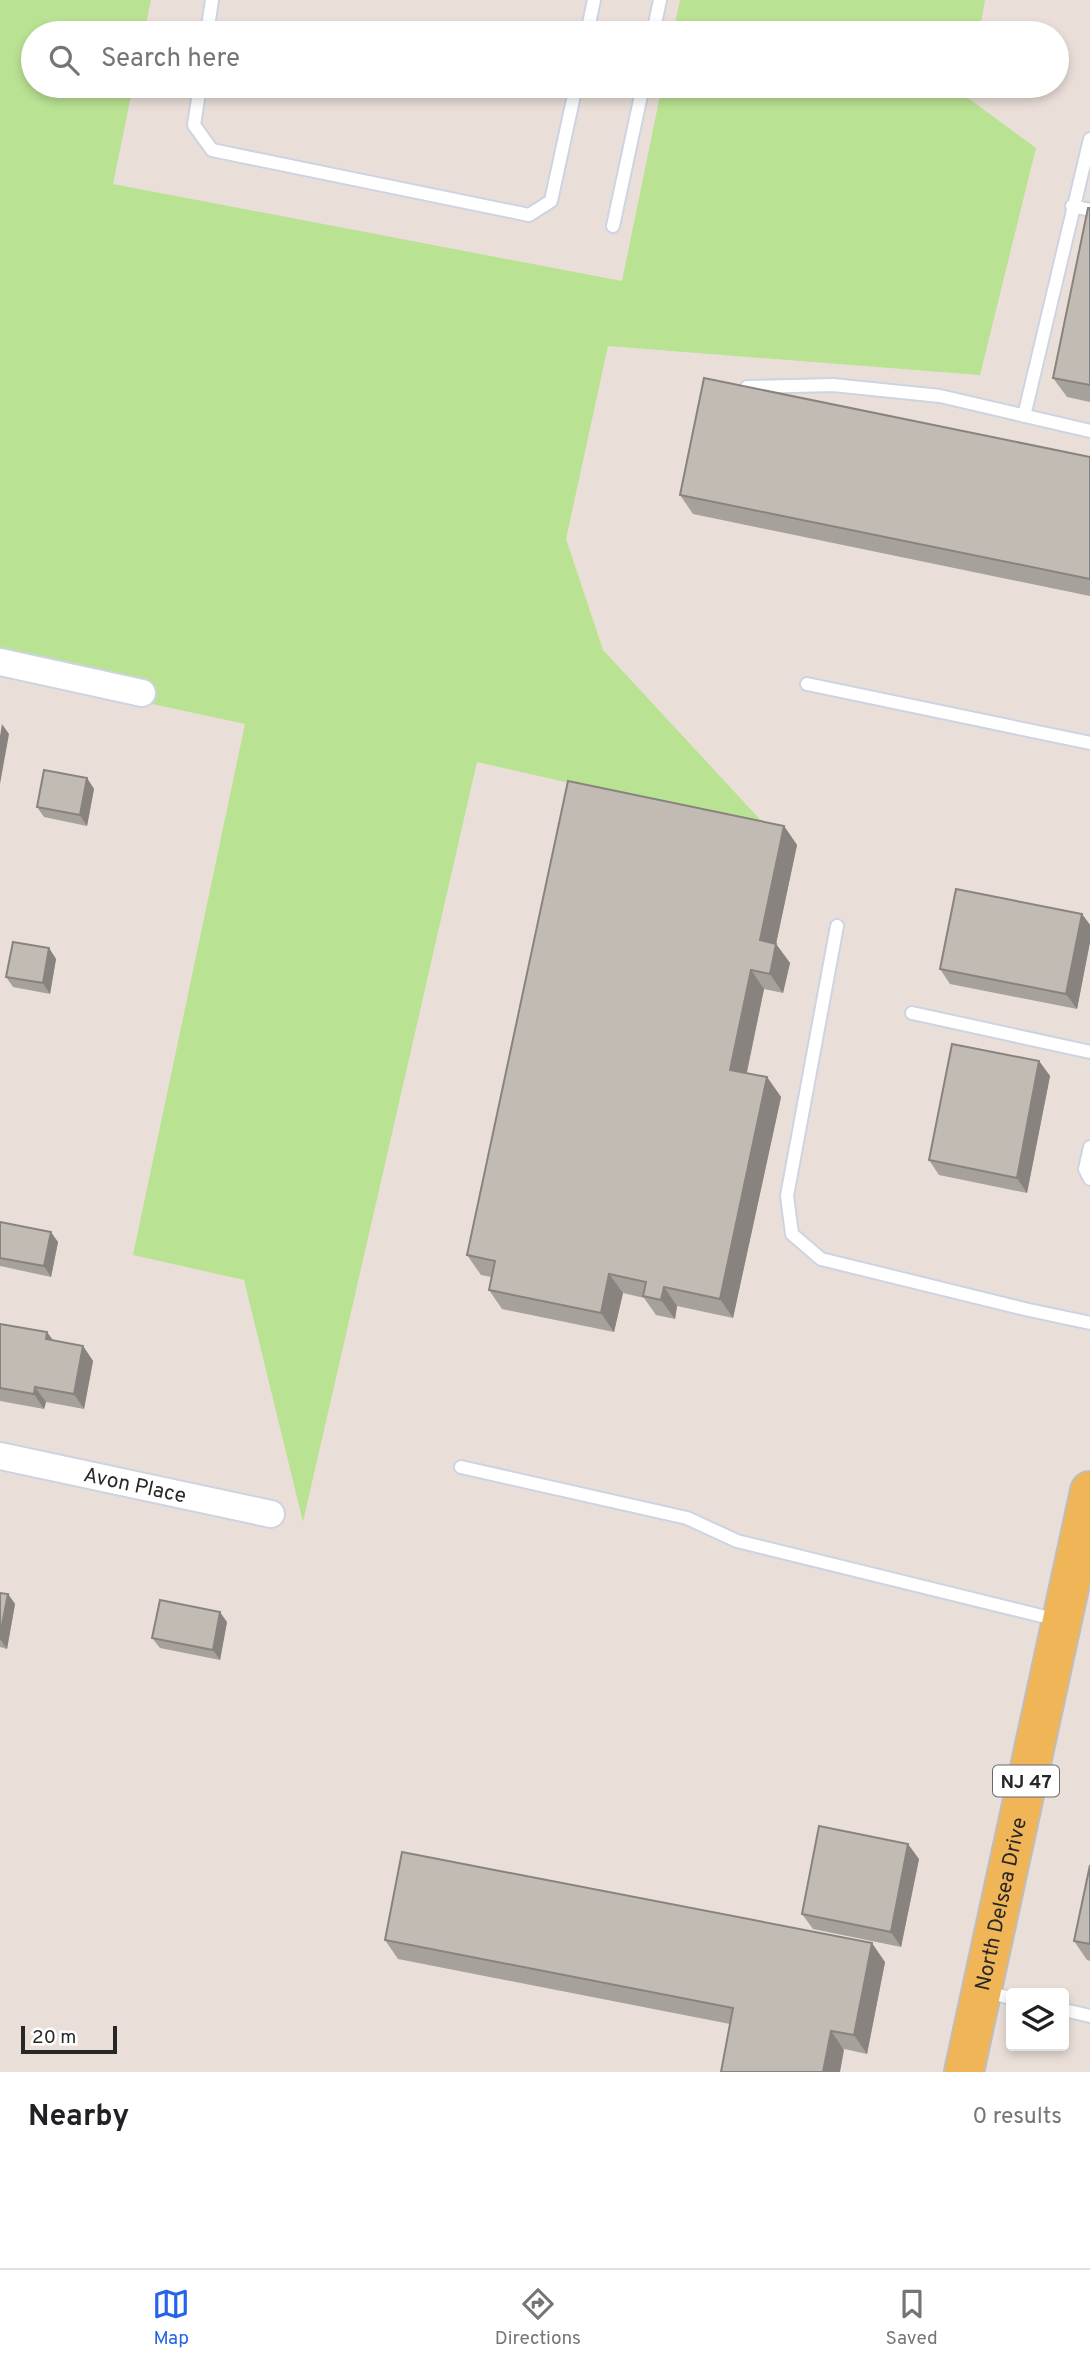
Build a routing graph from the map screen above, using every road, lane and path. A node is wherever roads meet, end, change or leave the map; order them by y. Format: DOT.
graph roads {
  1 [pos="212,0"];
  2 [pos="594,0"];
  3 [pos="660,0"];
  4 [pos="209,21"];
  5 [pos="590,21"];
  6 [pos="656,21"];
  7 [pos="198,98"];
  8 [pos="573,98"];
  9 [pos="640,98"];
  10 [pos="1090,139"];
  11 [pos="1072,206"];
  12 [pos="1090,210"];
  13 [pos="613,226"];
  14 [pos="747,387"];
  15 [pos="1024,416"];
  16 [pos="1090,431"];
  17 [pos="0,662"];
  18 [pos="807,684"];
  19 [pos="142,693"];
  20 [pos="1090,743"];
  21 [pos="837,926"];
  22 [pos="912,1013"];
  23 [pos="1090,1052"];
  24 [pos="1090,1147"];
  25 [pos="1090,1179"];
  26 [pos="1090,1323"];
  27 [pos="0,1455"];
  28 [pos="461,1467"];
  29 [pos="1090,1491"];
  30 [pos="271,1514"];
  31 [pos="1062,1621"];
  32 [pos="997,1994"];
  33 [pos="1069,2011"];
  34 [pos="1090,2016"];
  35 [pos="964,2072"];
  1 -- 4 [label="lane"];
  2 -- 5 [label="lane"];
  3 -- 6 [label="lane"];
  7 -- 8 [label="lane"];
  9 -- 13 [label="lane"];
  10 -- 11 [label="lane"];
  11 -- 12 [label="lane"];
  11 -- 15 [label="lane"];
  14 -- 15 [label="lane"];
  15 -- 16 [label="lane"];
  17 -- 19 [label="street"];
  18 -- 20 [label="lane"];
  21 -- 26 [label="lane"];
  22 -- 23 [label="lane"];
  24 -- 25 [label="lane"];
  27 -- 30 [label="street, Avon Place"];
  28 -- 31 [label="lane"];
  29 -- 31 [label="main road, North Delsea Drive / NJ 47"];
  31 -- 32 [label="main road, North Delsea Drive / NJ 47"];
  32 -- 35 [label="main road, North Delsea Drive / NJ 47"];
  33 -- 34 [label="lane"];
}
